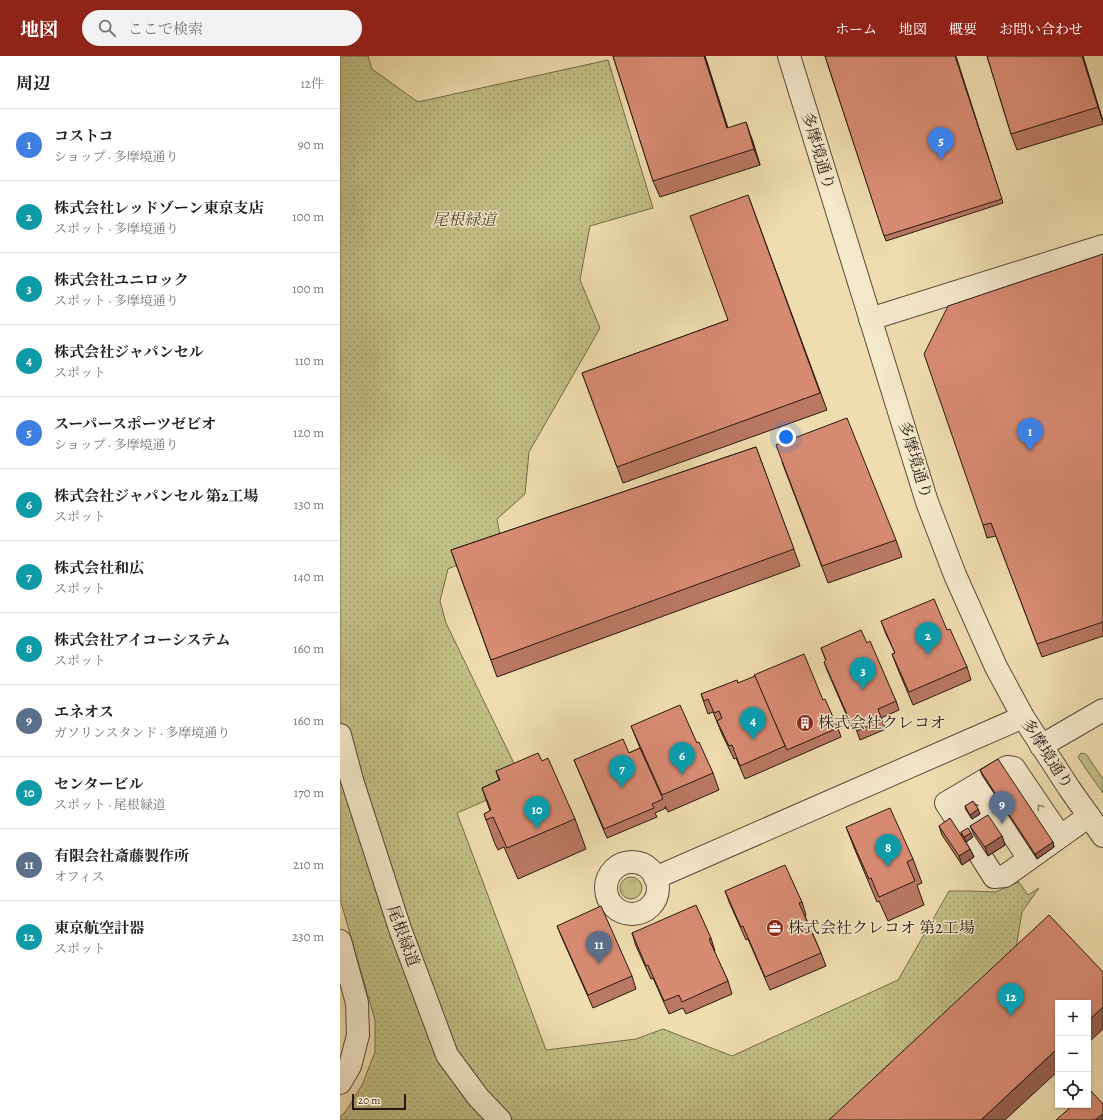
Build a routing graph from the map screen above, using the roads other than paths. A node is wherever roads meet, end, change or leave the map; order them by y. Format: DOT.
graph roads {
  1 [pos="789,56"];
  2 [pos="1103,246"];
  3 [pos="870,319"];
  4 [pos="1103,710"];
  5 [pos="1023,716"];
  6 [pos="340,735"];
  7 [pos="1045,752"];
  8 [pos="1020,778"];
  9 [pos="975,791"];
  10 [pos="995,808"];
  11 [pos="1089,816"];
  12 [pos="1060,836"];
  13 [pos="1103,836"];
  14 [pos="1029,859"];
  15 [pos="968,861"];
  16 [pos="1000,876"];
  17 [pos="655,878"];
  18 [pos="340,941"];
  19 [pos="344,976"];
  20 [pos="340,1083"];
  21 [pos="500,1120"];
  1 -- 3 [label="street, 多摩境通り"];
  2 -- 3 [label="street"];
  3 -- 5 [label="street, 多摩境通り"];
  4 -- 7 [label="street"];
  5 -- 7 [label="street, 多摩境通り"];
  5 -- 17 [label="street"];
  6 -- 21 [label="street, 尾根緑道"];
  7 -- 8 [label="street"];
  7 -- 11 [label="street, 多摩境通り"];
  8 -- 9 [label="street"];
  12 -- 8 [label="street, one-way"];
  9 -- 10 [label="street"];
  9 -- 10 [label="street"];
  9 -- 16 [label="street"];
  10 -- 14 [label="street"];
  11 -- 12 [label="street"];
  11 -- 13 [label="street, 多摩境通り"];
  12 -- 14 [label="street"];
  14 -- 16 [label="street"];
  15 -- 16 [label="street"];
  18 -- 19 [label="street"];
  19 -- 20 [label="street"];
}
